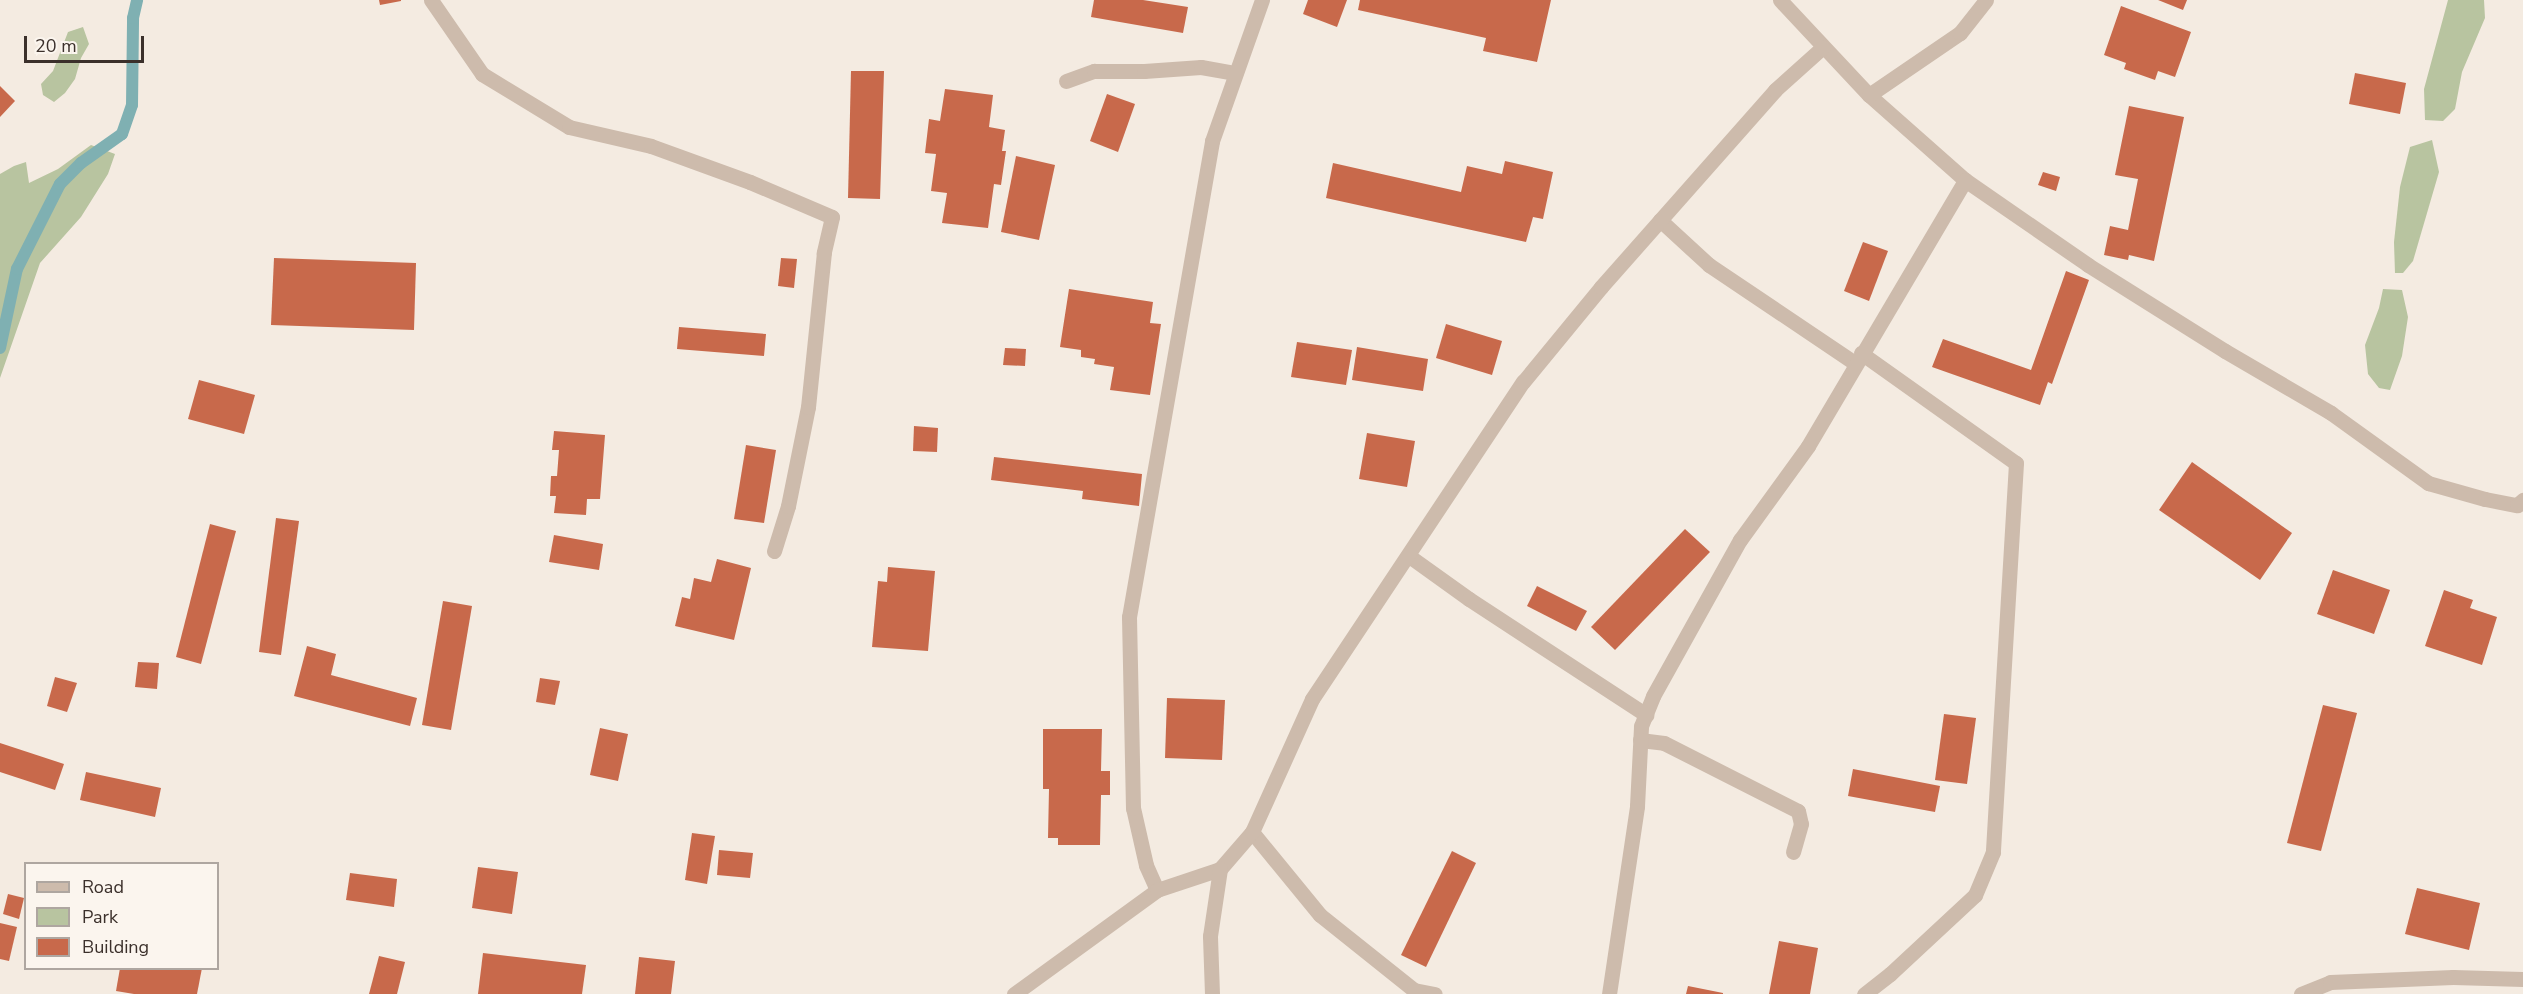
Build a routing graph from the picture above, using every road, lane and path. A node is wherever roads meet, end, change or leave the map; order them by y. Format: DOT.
graph roads {
  1 [pos="431,0"];
  2 [pos="1262,0"];
  3 [pos="1780,0"];
  4 [pos="1986,0"];
  5 [pos="1823,47"];
  6 [pos="1235,73"];
  7 [pos="1066,81"];
  8 [pos="1869,95"];
  9 [pos="1965,180"];
  10 [pos="1660,220"];
  11 [pos="1858,358"];
  12 [pos="2523,500"];
  13 [pos="774,551"];
  14 [pos="1409,555"];
  15 [pos="1646,715"];
  16 [pos="1640,740"];
  17 [pos="1252,832"];
  18 [pos="1793,852"];
  19 [pos="1220,869"];
  20 [pos="1157,890"];
  21 [pos="2523,979"];
  22 [pos="1014,994"];
  23 [pos="1212,994"];
  24 [pos="1435,994"];
  25 [pos="1609,994"];
  26 [pos="1864,994"];
  27 [pos="2301,994"];
  1 -- 13 [label="street"];
  2 -- 6 [label="street"];
  3 -- 5 [label="street"];
  4 -- 8 [label="street"];
  5 -- 8 [label="street"];
  5 -- 10 [label="street"];
  6 -- 7 [label="street"];
  6 -- 20 [label="street"];
  8 -- 9 [label="street"];
  9 -- 11 [label="street"];
  9 -- 12 [label="street"];
  10 -- 11 [label="street"];
  10 -- 14 [label="street"];
  11 -- 15 [label="street"];
  11 -- 26 [label="street"];
  14 -- 15 [label="street"];
  14 -- 17 [label="street"];
  15 -- 16 [label="street"];
  16 -- 18 [label="street"];
  16 -- 25 [label="street"];
  17 -- 19 [label="street"];
  17 -- 24 [label="street"];
  19 -- 20 [label="street"];
  19 -- 23 [label="street"];
  20 -- 22 [label="street"];
  21 -- 27 [label="street"];
}
